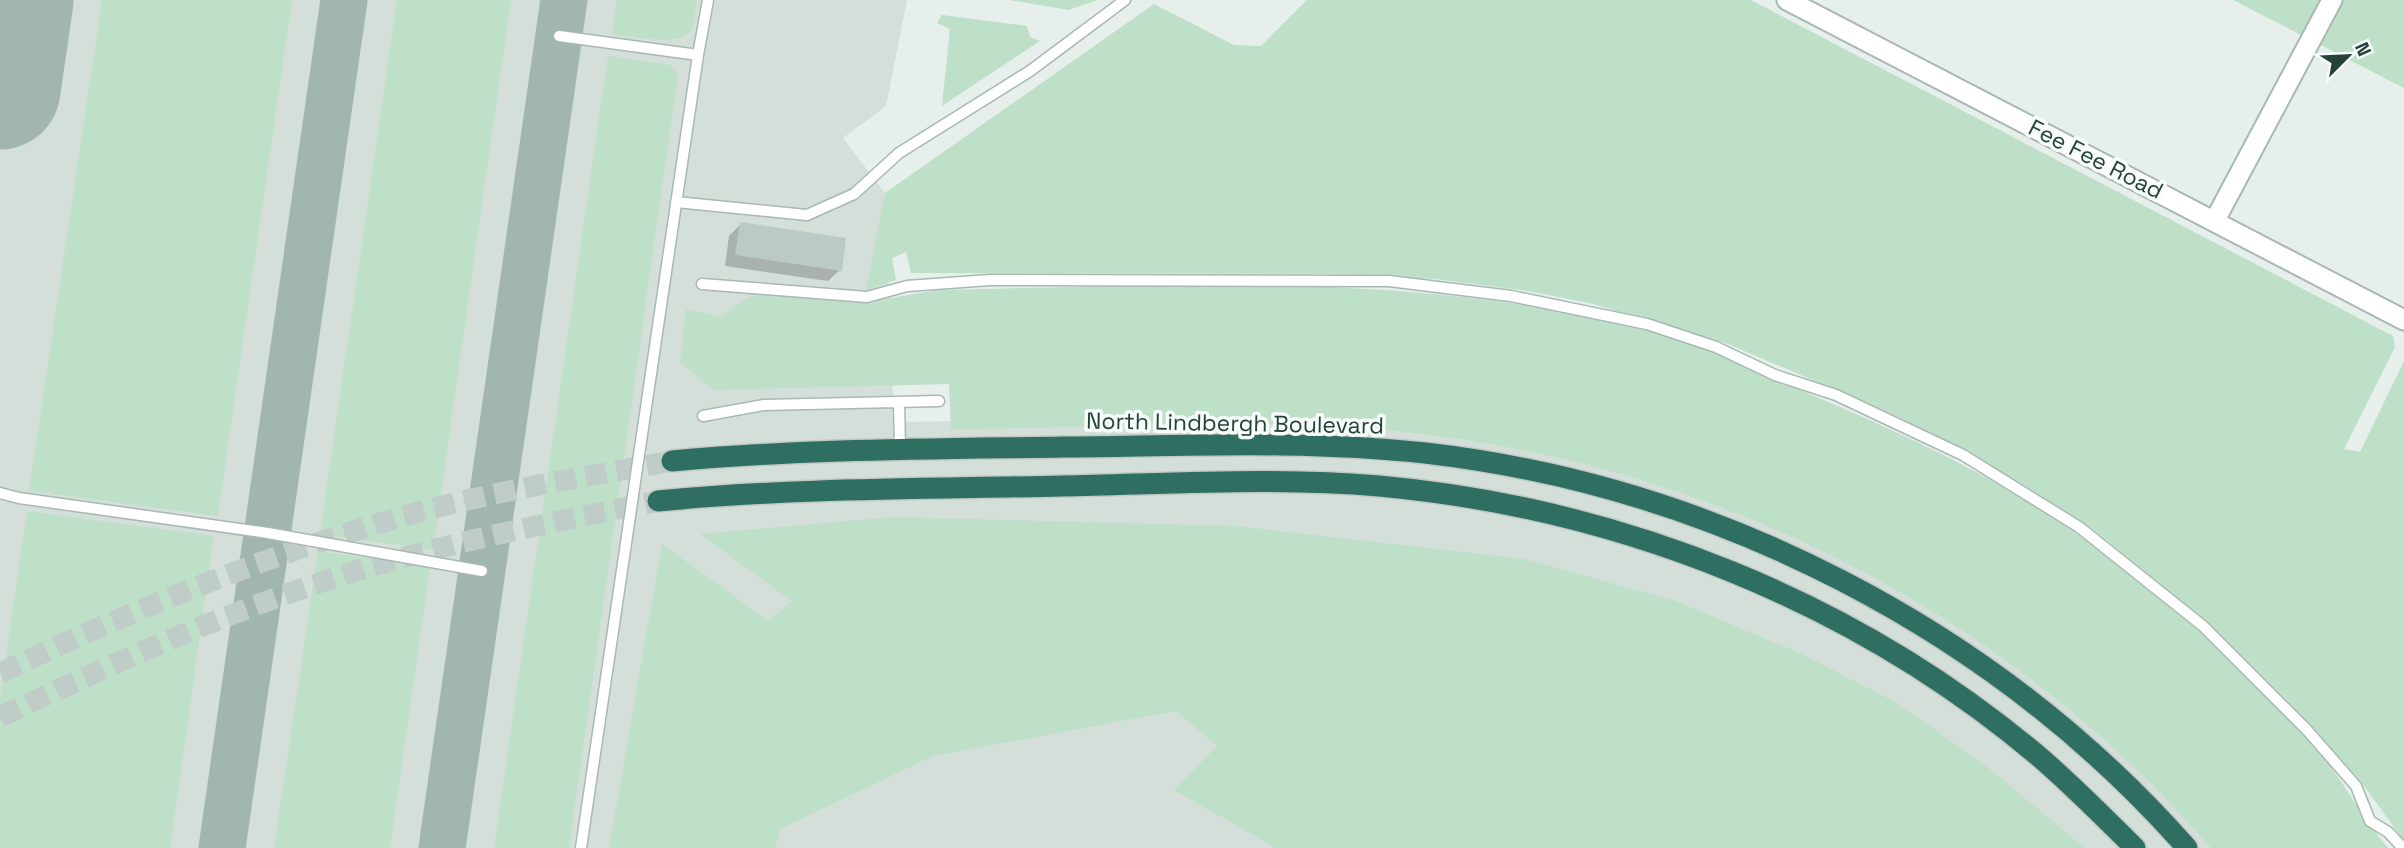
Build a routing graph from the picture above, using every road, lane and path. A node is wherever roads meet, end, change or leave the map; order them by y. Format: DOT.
graph roads {
  1 [pos="708,0"];
  2 [pos="1125,0"];
  3 [pos="1787,0"];
  4 [pos="2332,0"];
  5 [pos="559,36"];
  6 [pos="698,55"];
  7 [pos="676,202"];
  8 [pos="2215,220"];
  9 [pos="702,284"];
  10 [pos="2404,320"];
  11 [pos="899,401"];
  12 [pos="939,401"];
  13 [pos="703,416"];
  14 [pos="900,449"];
  15 [pos="671,461"];
  16 [pos="0,493"];
  17 [pos="658,501"];
  18 [pos="482,570"];
  19 [pos="581,848"];
  20 [pos="2135,848"];
  21 [pos="2186,848"];
  22 [pos="2403,848"];
  1 -- 6 [label="lane"];
  2 -- 7 [label="lane"];
  3 -- 8 [label="street, Fee Fee Road"];
  4 -- 8 [label="street"];
  5 -- 6 [label="lane"];
  6 -- 7 [label="lane"];
  7 -- 19 [label="lane"];
  8 -- 10 [label="street, Fee Fee Road"];
  9 -- 22 [label="lane"];
  11 -- 12 [label="lane"];
  11 -- 13 [label="lane"];
  11 -- 14 [label="lane"];
  14 -- 15 [label="highway, North Lindbergh Boulevard"];
  14 -- 21 [label="highway, North Lindbergh Boulevard"];
  16 -- 18 [label="lane"];
  17 -- 20 [label="highway"];
}
